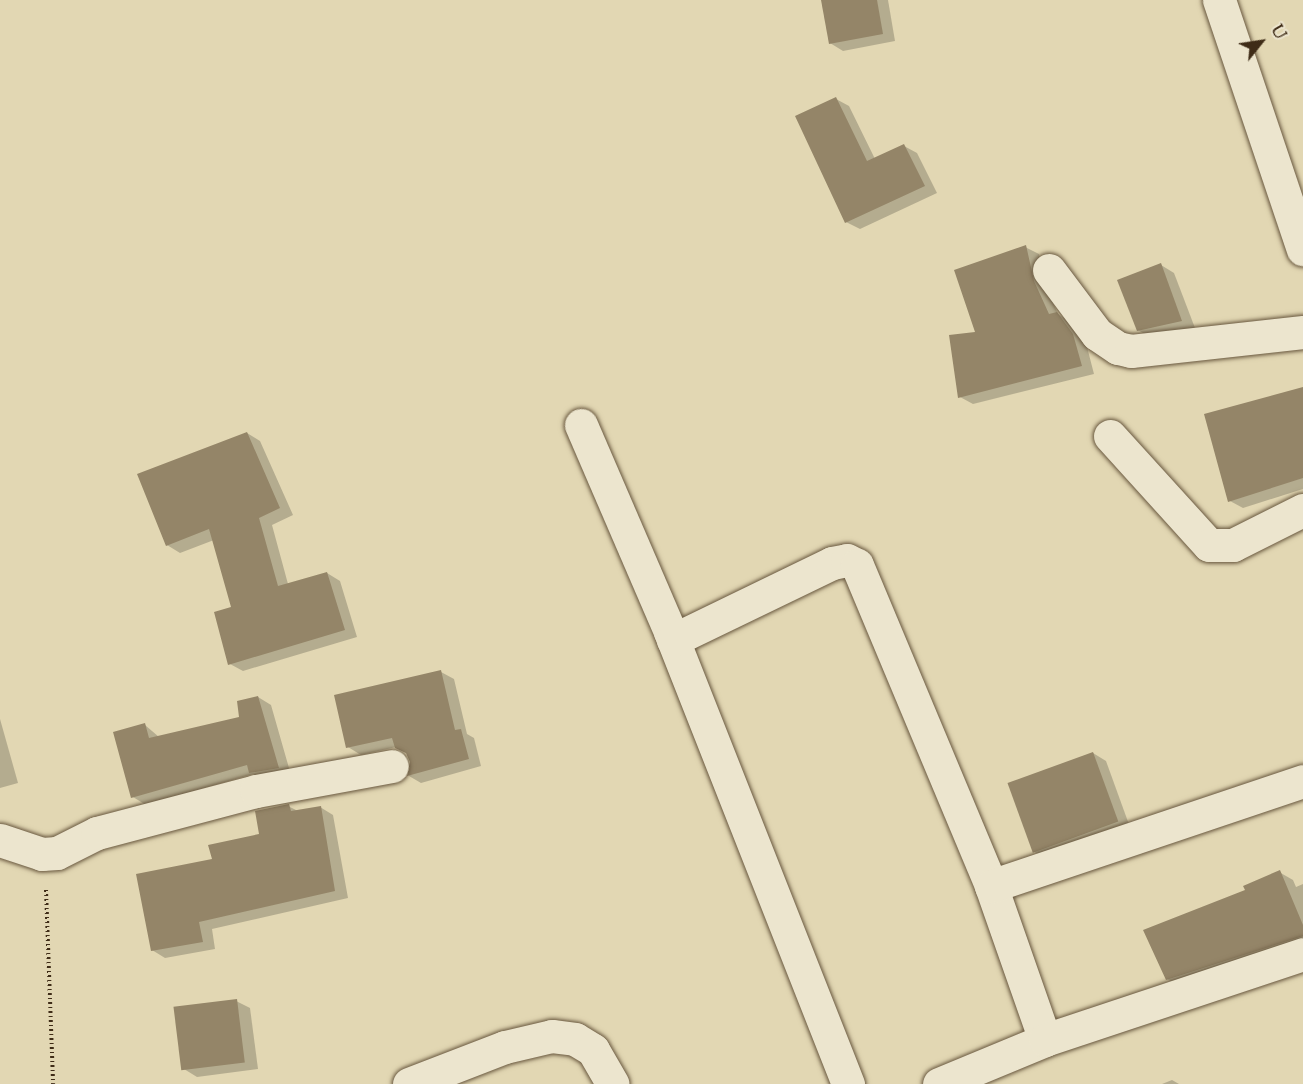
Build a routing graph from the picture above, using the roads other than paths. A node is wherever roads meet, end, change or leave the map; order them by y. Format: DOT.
graph roads {
  1 [pos="1219,0"];
  2 [pos="1303,249"];
  3 [pos="1049,270"];
  4 [pos="1303,332"];
  5 [pos="581,425"];
  6 [pos="1110,436"];
  7 [pos="1303,510"];
  8 [pos="673,640"];
  9 [pos="392,766"];
  10 [pos="1303,781"];
  11 [pos="0,840"];
  12 [pos="991,886"];
  13 [pos="1303,954"];
  14 [pos="1045,1040"];
  15 [pos="409,1084"];
  16 [pos="613,1084"];
  17 [pos="848,1084"];
  18 [pos="939,1084"];
  1 -- 2 [label="street"];
  3 -- 4 [label="street"];
  5 -- 8 [label="street"];
  6 -- 7 [label="street"];
  8 -- 12 [label="street"];
  8 -- 17 [label="street"];
  9 -- 11 [label="street"];
  10 -- 12 [label="street"];
  12 -- 14 [label="street"];
  13 -- 14 [label="street"];
  14 -- 18 [label="street"];
  15 -- 16 [label="street"];
}
